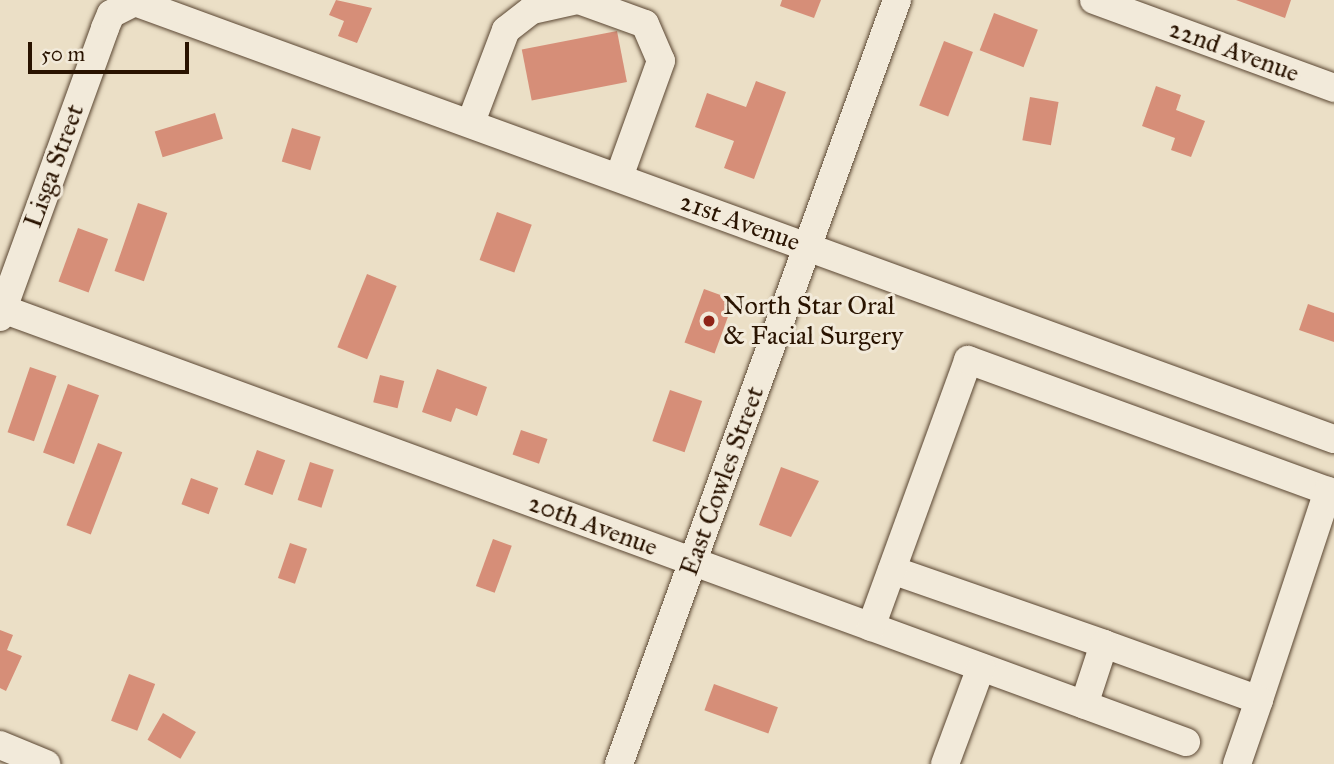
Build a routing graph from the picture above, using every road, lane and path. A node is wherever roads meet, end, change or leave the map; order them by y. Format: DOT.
graph roads {
  1 [pos="578,0"];
  2 [pos="897,0"];
  3 [pos="1094,0"];
  4 [pos="147,5"];
  5 [pos="1334,88"];
  6 [pos="471,122"];
  7 [pos="619,177"];
  8 [pos="807,247"];
  9 [pos="1,311"];
  10 [pos="1334,439"];
  11 [pos="692,561"];
  12 [pos="891,570"];
  13 [pos="871,627"];
  14 [pos="1104,644"];
  15 [pos="981,667"];
  16 [pos="1259,700"];
  17 [pos="1084,705"];
  18 [pos="1186,742"];
  19 [pos="0,745"];
  20 [pos="46,764"];
  21 [pos="619,764"];
  22 [pos="945,764"];
  23 [pos="1237,764"];
  1 -- 6 [label="street"];
  1 -- 7 [label="street"];
  2 -- 8 [label="street, East Cowles Street"];
  3 -- 5 [label="street, 22nd Avenue"];
  4 -- 6 [label="street, 21st Avenue"];
  4 -- 9 [label="street, Lisga Street"];
  6 -- 7 [label="street, 21st Avenue"];
  7 -- 8 [label="street, 21st Avenue"];
  8 -- 10 [label="street, 21st Avenue"];
  8 -- 11 [label="street, East Cowles Street"];
  9 -- 11 [label="street, 20th Avenue"];
  11 -- 13 [label="street, 20th Avenue"];
  11 -- 21 [label="street, East Cowles Street"];
  12 -- 13 [label="street"];
  12 -- 14 [label="street"];
  12 -- 16 [label="street"];
  13 -- 15 [label="street, 20th Avenue"];
  14 -- 16 [label="street"];
  14 -- 17 [label="street"];
  15 -- 17 [label="street, 20th Avenue"];
  15 -- 22 [label="street"];
  16 -- 23 [label="street"];
  17 -- 18 [label="street, 20th Avenue"];
  19 -- 20 [label="street"];
}
